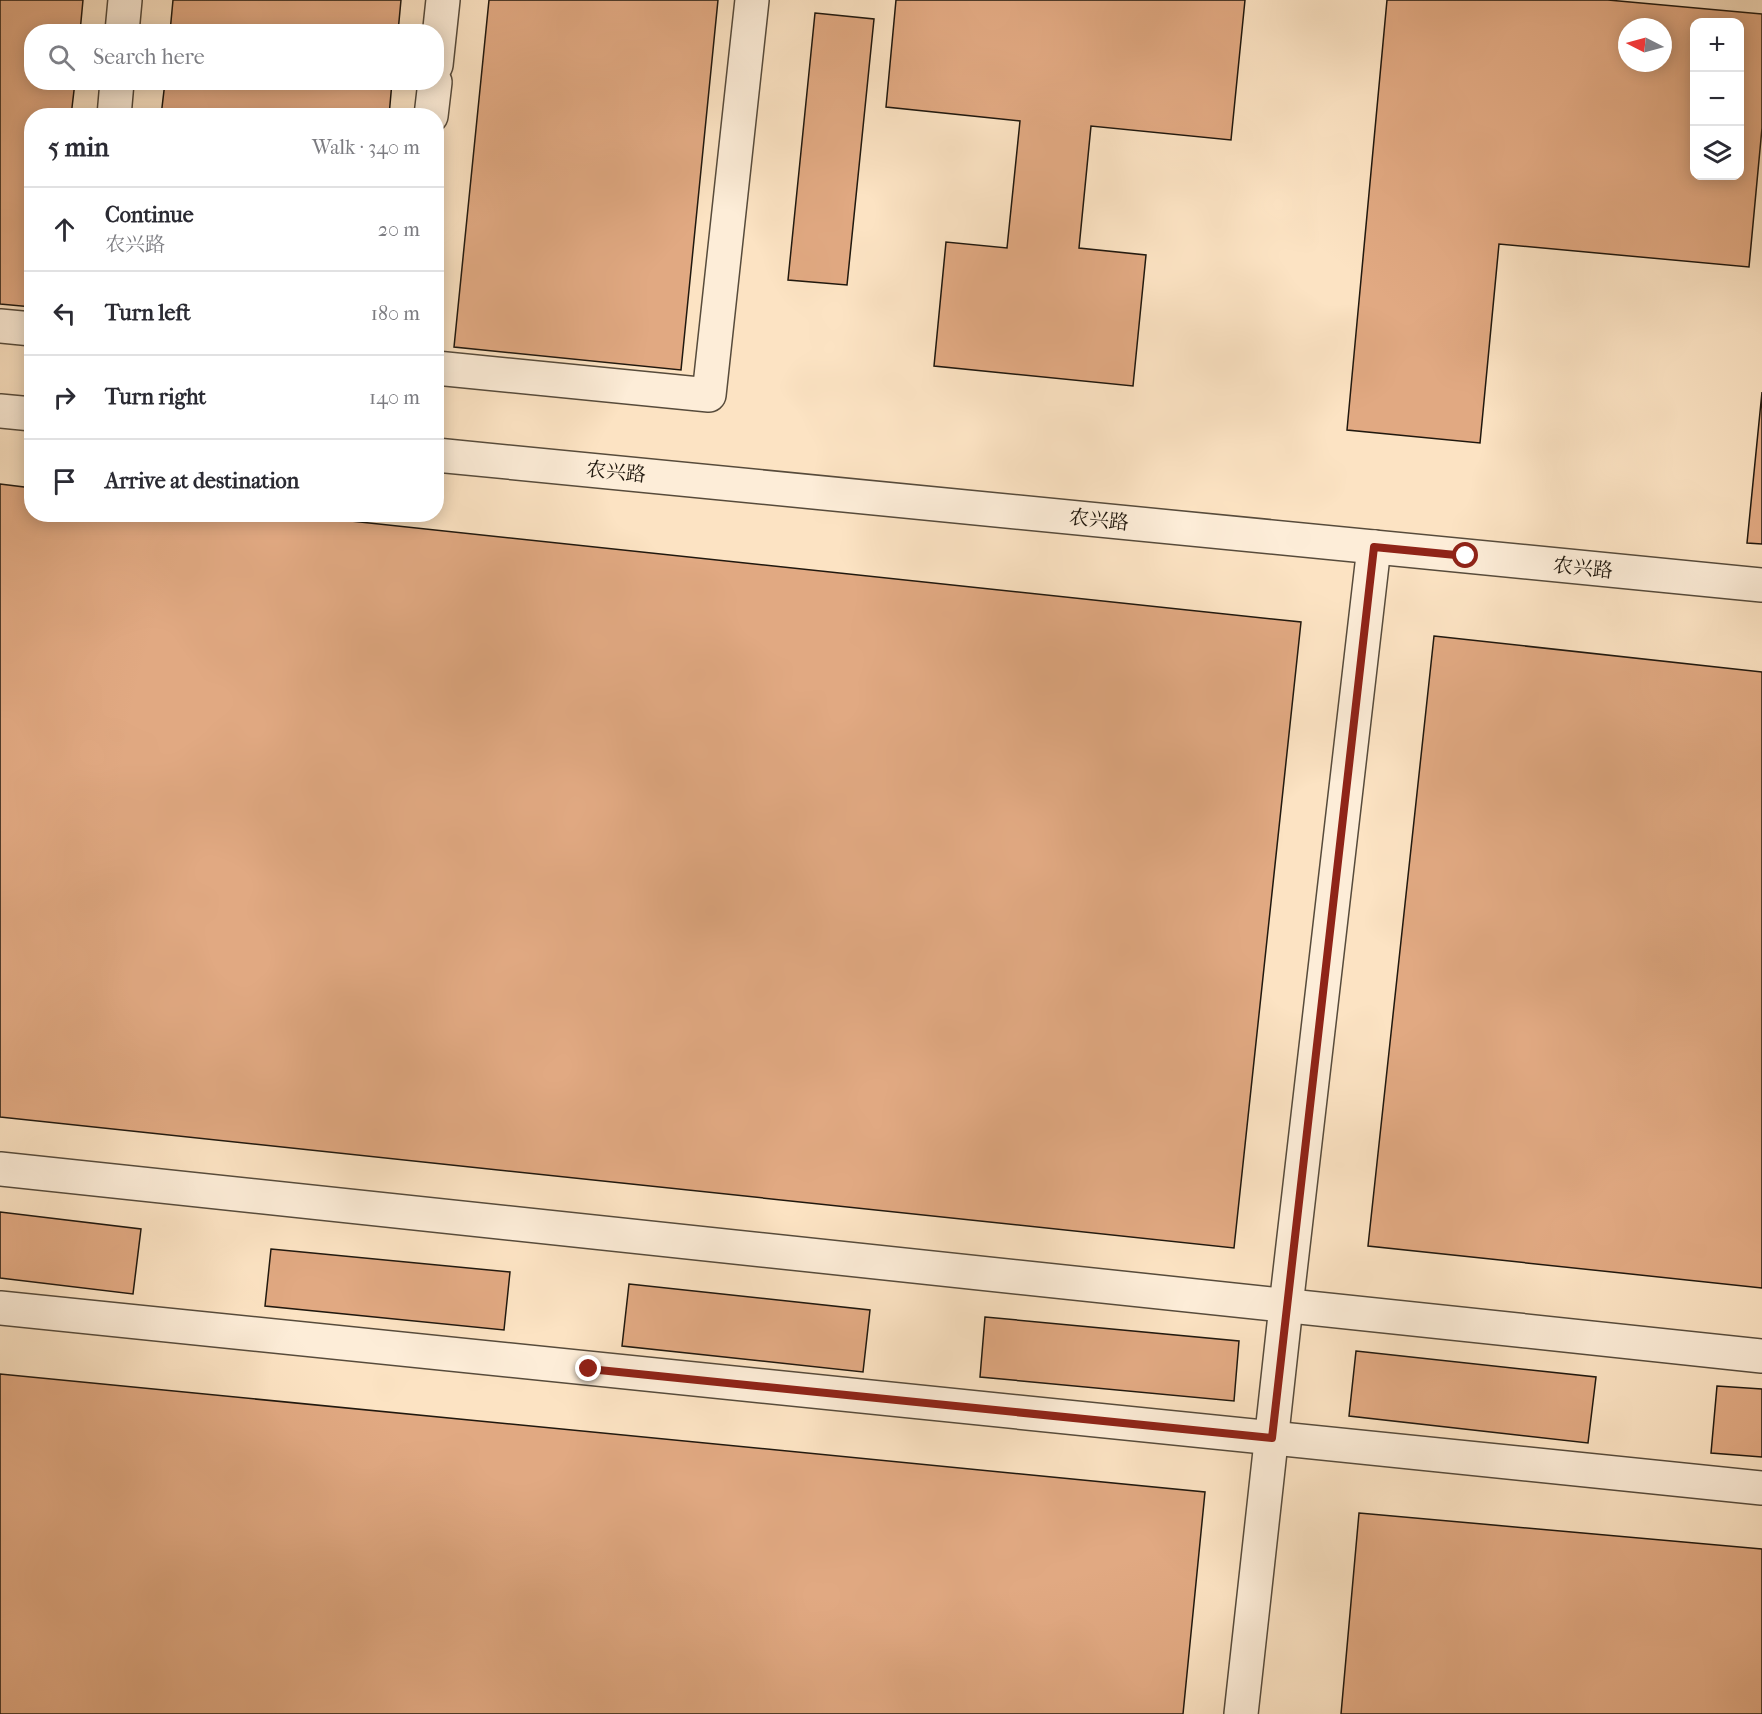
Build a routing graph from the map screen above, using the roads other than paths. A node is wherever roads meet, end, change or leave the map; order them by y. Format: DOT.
graph roads {
  1 [pos="125,0"];
  2 [pos="443,0"];
  3 [pos="752,0"];
  4 [pos="123,24"];
  5 [pos="440,24"];
  6 [pos="116,90"];
  7 [pos="434,90"];
  8 [pos="115,108"];
  9 [pos="432,108"];
  10 [pos="0,326"];
  11 [pos="24,328"];
  12 [pos="444,369"];
  13 [pos="0,411"];
  14 [pos="24,413"];
  15 [pos="444,456"];
  16 [pos="1374,547"];
  17 [pos="1762,585"];
  18 [pos="0,1169"];
  19 [pos="1286,1306"];
  20 [pos="0,1308"];
  21 [pos="1762,1356"];
  22 [pos="1272,1438"];
  23 [pos="1762,1488"];
  24 [pos="1241,1714"];
  1 -- 4 [label="street"];
  2 -- 5 [label="street"];
  3 -- 12 [label="street"];
  6 -- 8 [label="street"];
  7 -- 9 [label="street"];
  10 -- 11 [label="street"];
  13 -- 14 [label="street"];
  15 -- 16 [label="street, 农兴路"];
  16 -- 17 [label="street, 农兴路"];
  16 -- 19 [label="street"];
  18 -- 19 [label="street"];
  19 -- 21 [label="street"];
  19 -- 22 [label="street"];
  20 -- 22 [label="street"];
  22 -- 23 [label="street"];
  22 -- 24 [label="street"];
}
